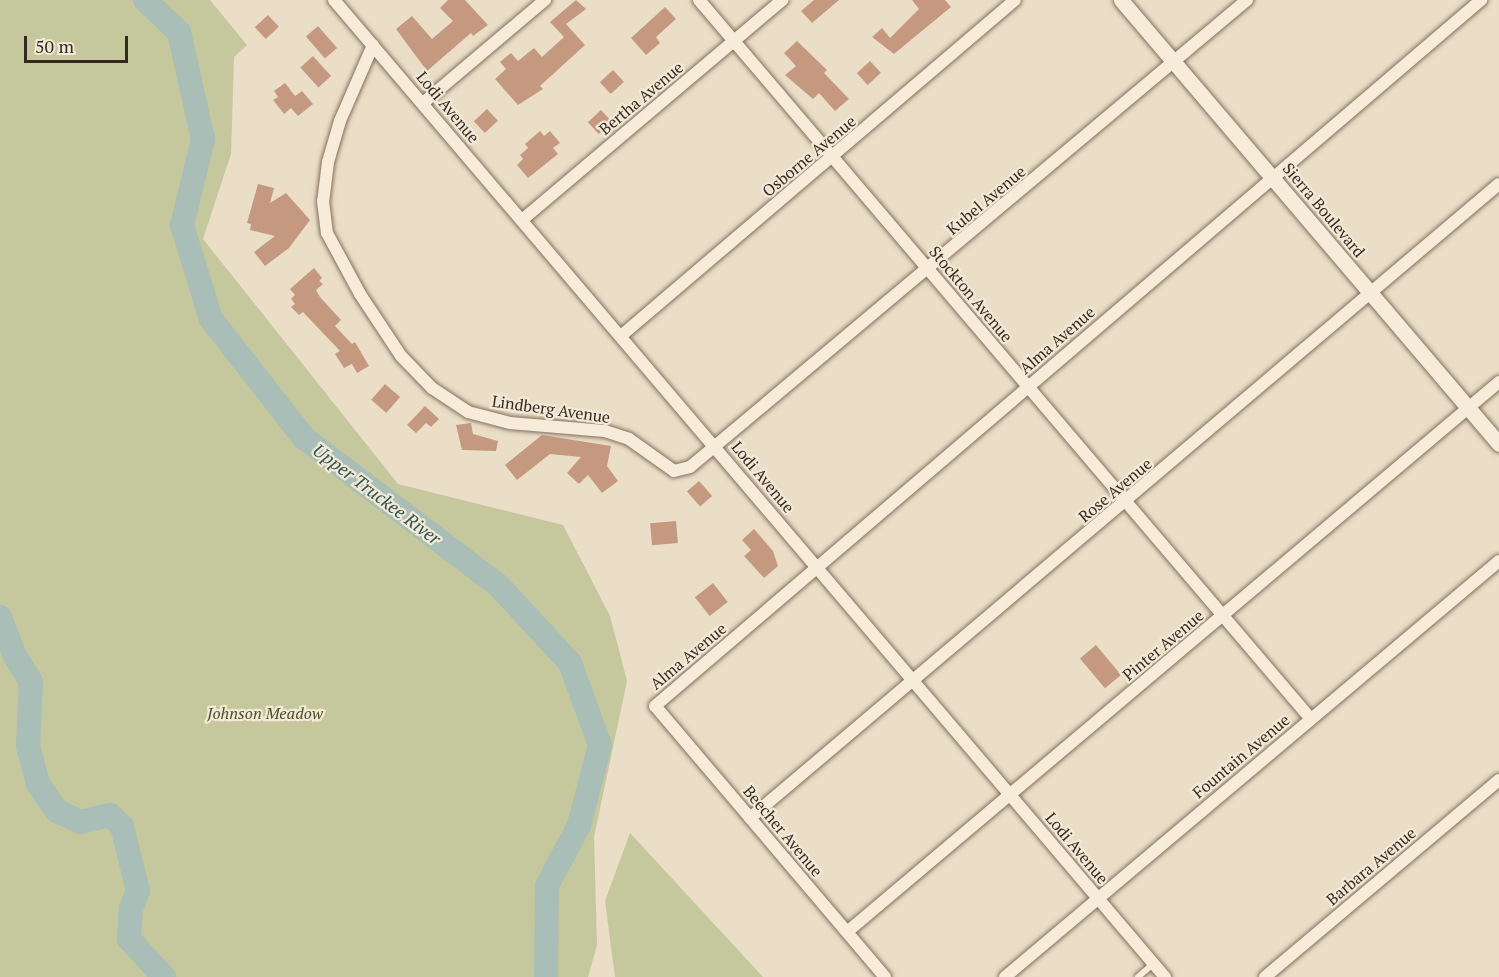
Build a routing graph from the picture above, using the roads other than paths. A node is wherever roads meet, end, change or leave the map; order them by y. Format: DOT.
graph roads {
  1 [pos="334,0"];
  2 [pos="545,0"];
  3 [pos="699,0"];
  4 [pos="782,0"];
  5 [pos="1015,0"];
  6 [pos="1121,0"];
  7 [pos="1247,0"];
  8 [pos="1481,0"];
  9 [pos="734,40"];
  10 [pos="373,45"];
  11 [pos="1174,62"];
  12 [pos="423,103"];
  13 [pos="834,157"];
  14 [pos="1273,177"];
  15 [pos="1499,184"];
  16 [pos="522,220"];
  17 [pos="930,270"];
  18 [pos="1370,293"];
  19 [pos="622,335"];
  20 [pos="1499,382"];
  21 [pos="1028,386"];
  22 [pos="1468,408"];
  23 [pos="1499,444"];
  24 [pos="716,446"];
  25 [pos="1127,502"];
  26 [pos="1499,561"];
  27 [pos="819,567"];
  28 [pos="1223,615"];
  29 [pos="915,679"];
  30 [pos="655,706"];
  31 [pos="1311,719"];
  32 [pos="1499,780"];
  33 [pos="1011,795"];
  34 [pos="750,818"];
  35 [pos="1097,899"];
  36 [pos="847,932"];
  37 [pos="1153,964"];
  38 [pos="885,977"];
  39 [pos="1005,977"];
  40 [pos="1138,977"];
  41 [pos="1165,977"];
  42 [pos="1265,977"];
  1 -- 10 [label="street, Lodi Avenue"];
  2 -- 12 [label="street"];
  3 -- 9 [label="street, Stockton Avenue"];
  4 -- 9 [label="street, Bertha Avenue"];
  5 -- 13 [label="street, Osborne Avenue"];
  6 -- 11 [label="street, Sierra Boulevard"];
  7 -- 11 [label="street, Kubel Avenue"];
  8 -- 14 [label="street, Alma Avenue"];
  9 -- 13 [label="street, Stockton Avenue"];
  9 -- 16 [label="street, Bertha Avenue"];
  10 -- 12 [label="street, Lodi Avenue"];
  10 -- 24 [label="street, Lindberg Avenue"];
  11 -- 14 [label="street, Sierra Boulevard"];
  11 -- 17 [label="street, Kubel Avenue"];
  12 -- 16 [label="street, Lodi Avenue"];
  13 -- 17 [label="street, Stockton Avenue"];
  13 -- 19 [label="street, Osborne Avenue"];
  14 -- 18 [label="street, Sierra Boulevard"];
  14 -- 21 [label="street, Alma Avenue"];
  15 -- 18 [label="street, Rose Avenue"];
  16 -- 19 [label="street, Lodi Avenue"];
  17 -- 21 [label="street, Stockton Avenue"];
  17 -- 24 [label="street, Kubel Avenue"];
  18 -- 22 [label="street, Sierra Boulevard"];
  18 -- 25 [label="street, Rose Avenue"];
  19 -- 24 [label="street, Lodi Avenue"];
  20 -- 22 [label="street, Pinter Avenue"];
  21 -- 25 [label="street, Stockton Avenue"];
  21 -- 27 [label="street, Alma Avenue"];
  22 -- 23 [label="street, Sierra Boulevard"];
  22 -- 28 [label="street, Pinter Avenue"];
  24 -- 27 [label="street, Lodi Avenue"];
  25 -- 28 [label="street, Stockton Avenue"];
  25 -- 29 [label="street, Rose Avenue"];
  26 -- 31 [label="street, Fountain Avenue"];
  27 -- 29 [label="street, Lodi Avenue"];
  27 -- 30 [label="street, Alma Avenue"];
  28 -- 31 [label="street, Stockton Avenue"];
  28 -- 33 [label="street, Pinter Avenue"];
  29 -- 33 [label="street, Lodi Avenue"];
  29 -- 34 [label="street, Rose Avenue"];
  30 -- 34 [label="street, Beecher Avenue"];
  31 -- 35 [label="street, Fountain Avenue"];
  32 -- 42 [label="street, Barbara Avenue"];
  33 -- 35 [label="street, Lodi Avenue"];
  33 -- 36 [label="street, Pinter Avenue"];
  34 -- 36 [label="street, Beecher Avenue"];
  35 -- 37 [label="street, Lodi Avenue"];
  35 -- 39 [label="street, Fountain Avenue"];
  36 -- 38 [label="street, Beecher Avenue"];
  37 -- 40 [label="lane"];
  37 -- 41 [label="street, Lodi Avenue"];
}
